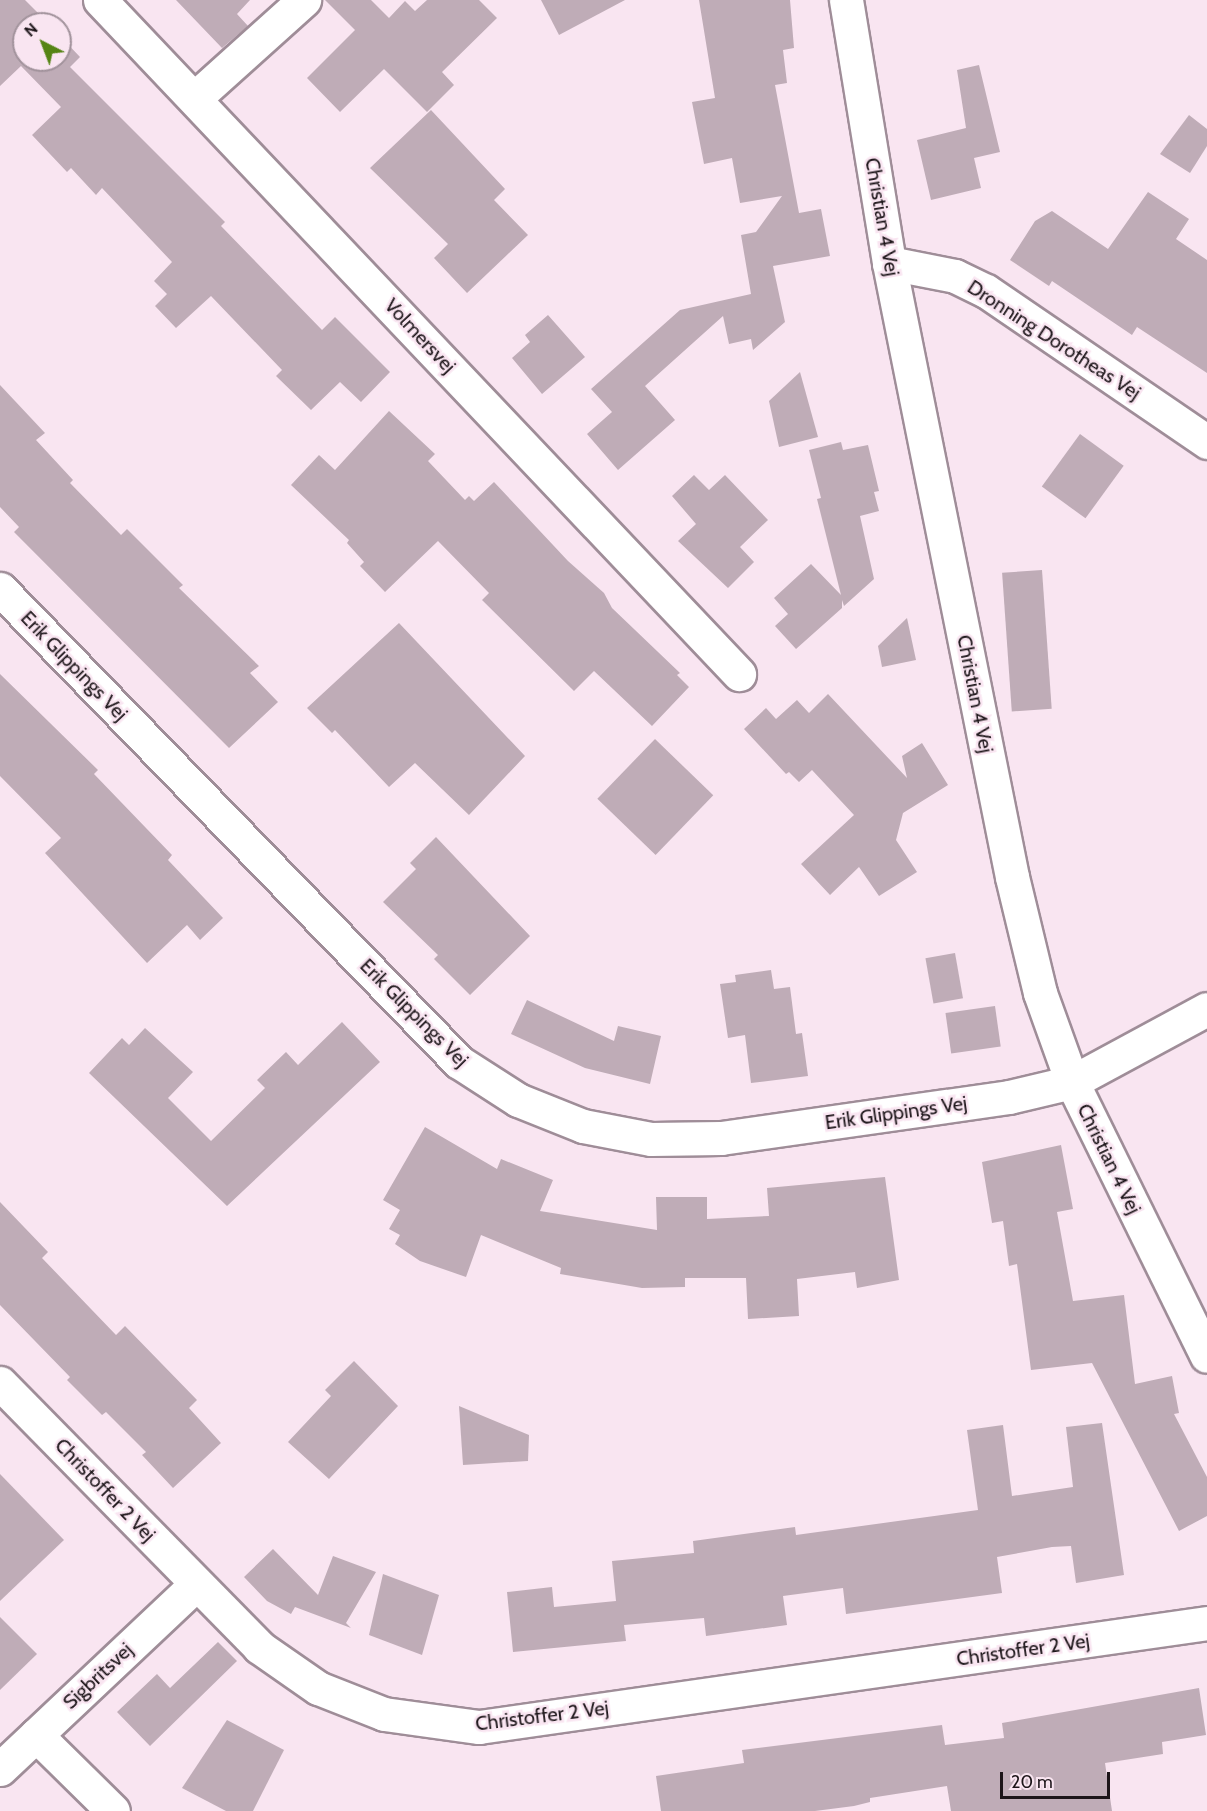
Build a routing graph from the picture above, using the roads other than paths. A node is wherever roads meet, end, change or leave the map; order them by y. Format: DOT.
graph roads {
  1 [pos="100,0"];
  2 [pos="304,0"];
  3 [pos="846,0"];
  4 [pos="195,98"];
  5 [pos="890,263"];
  6 [pos="1207,442"];
  7 [pos="0,589"];
  8 [pos="739,674"];
  9 [pos="1207,1009"];
  10 [pos="1072,1082"];
  11 [pos="1207,1356"];
  12 [pos="0,1383"];
  13 [pos="196,1584"];
  14 [pos="1207,1623"];
  15 [pos="36,1735"];
  16 [pos="0,1769"];
  17 [pos="113,1811"];
  1 -- 4 [label="street, Volmersvej"];
  2 -- 4 [label="street"];
  3 -- 5 [label="street, Christian 4 Vej"];
  4 -- 8 [label="street, Volmersvej"];
  5 -- 6 [label="street, Dronning Dorotheas Vej"];
  5 -- 10 [label="street, Christian 4 Vej"];
  7 -- 10 [label="street, Erik Glippings Vej"];
  9 -- 10 [label="street, Erik Glippings Vej"];
  10 -- 11 [label="street, Christian 4 Vej"];
  12 -- 13 [label="street, Christoffer 2 Vej"];
  13 -- 14 [label="street, Christoffer 2 Vej"];
  13 -- 15 [label="street, Sigbritsvej"];
  15 -- 16 [label="street, Sigbritsvej"];
  15 -- 17 [label="street"];
}
